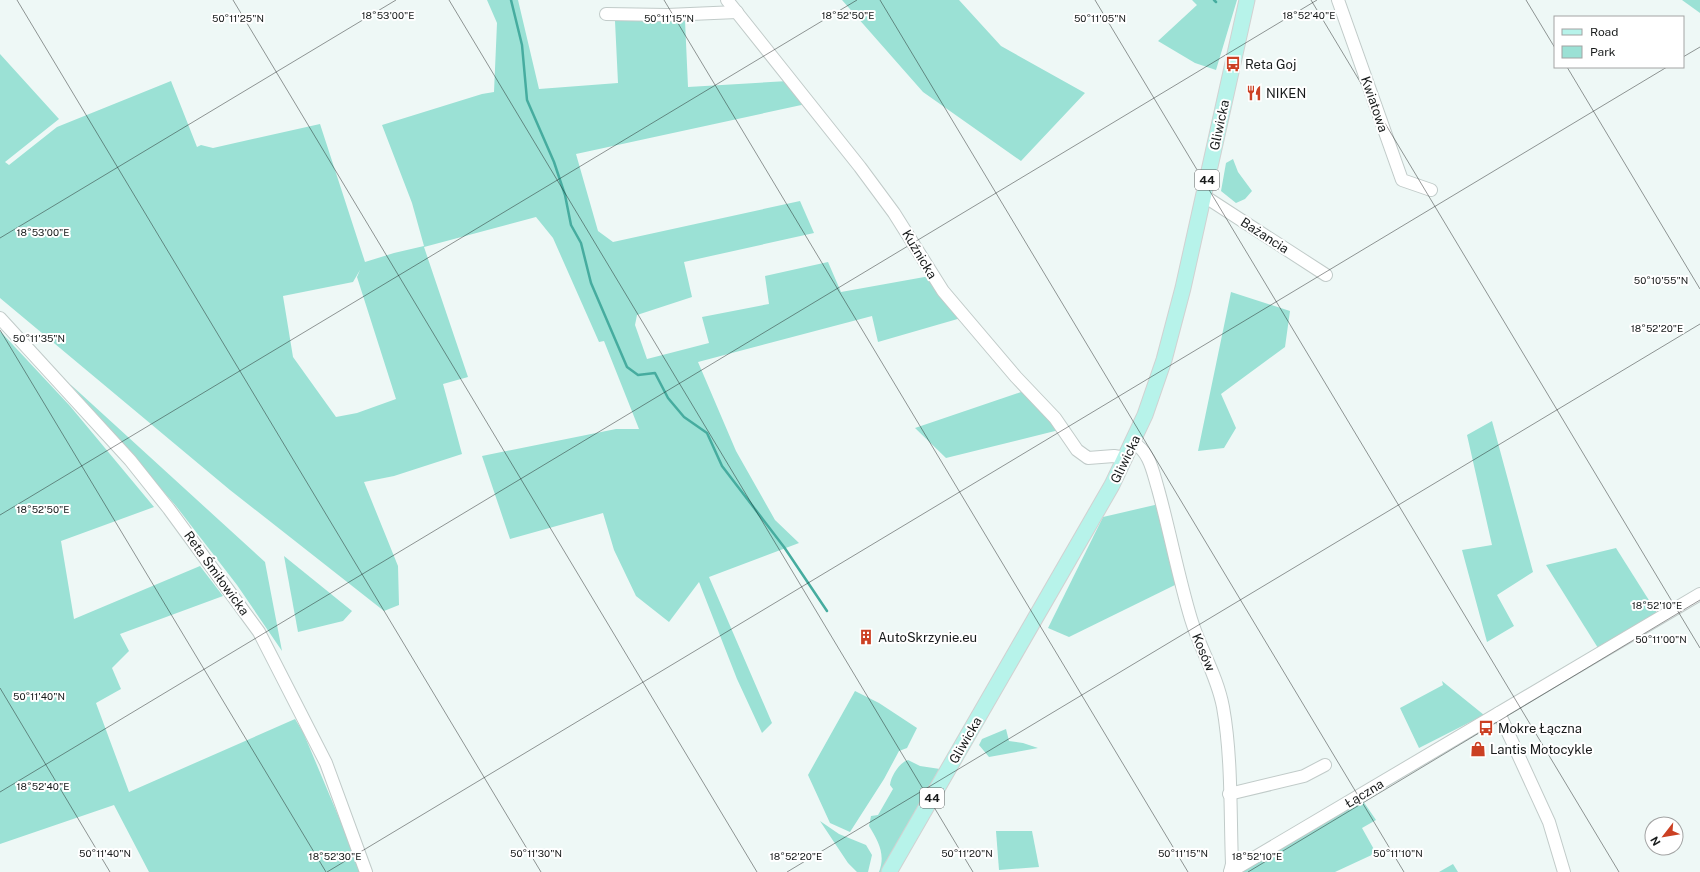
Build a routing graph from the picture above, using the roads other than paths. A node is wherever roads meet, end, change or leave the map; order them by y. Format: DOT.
graph roads {
  1 [pos="727,0"];
  2 [pos="1247,0"];
  3 [pos="1338,0"];
  4 [pos="737,12"];
  5 [pos="606,14"];
  6 [pos="1431,190"];
  7 [pos="1204,196"];
  8 [pos="1326,275"];
  9 [pos="0,318"];
  10 [pos="1133,443"];
  11 [pos="1126,458"];
  12 [pos="1700,594"];
  13 [pos="1499,713"];
  14 [pos="1325,765"];
  15 [pos="1230,794"];
  16 [pos="366,872"];
  17 [pos="889,872"];
  18 [pos="1230,872"];
  19 [pos="1564,872"];
  1 -- 4 [label="street, Kuźnicka"];
  2 -- 7 [label="main road, Gliwicka / 44"];
  3 -- 6 [label="street, Kwiatowa"];
  4 -- 5 [label="street"];
  4 -- 11 [label="street, Kuźnicka"];
  7 -- 8 [label="street, Bażancia"];
  7 -- 10 [label="main road, Gliwicka / 44"];
  9 -- 16 [label="street, Reta Śmiłowicka"];
  10 -- 11 [label="main road, Gliwicka / 44"];
  10 -- 15 [label="street, Kosów"];
  11 -- 17 [label="main road, Gliwicka / 44"];
  12 -- 13 [label="street, Łączna"];
  13 -- 18 [label="street, Łączna"];
  13 -- 19 [label="street"];
  14 -- 15 [label="street"];
  15 -- 18 [label="street, Kosów"];
}
